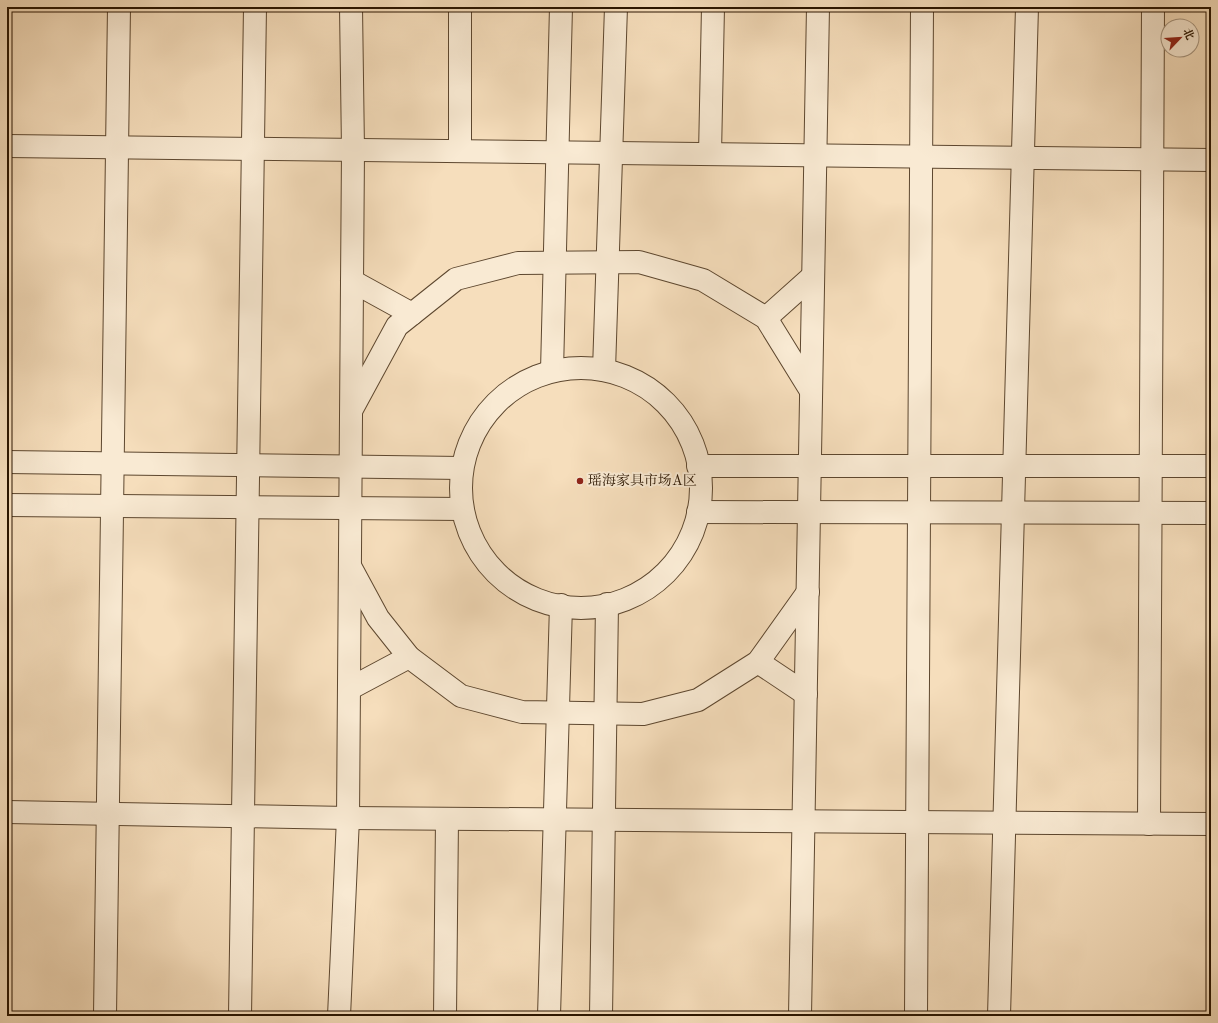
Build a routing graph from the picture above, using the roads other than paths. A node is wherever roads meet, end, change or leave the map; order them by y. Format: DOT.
graph roads {
  1 [pos="119,7"];
  2 [pos="255,7"];
  3 [pos="351,7"];
  4 [pos="460,7"];
  5 [pos="561,7"];
  6 [pos="616,7"];
  7 [pos="713,7"];
  8 [pos="818,7"];
  9 [pos="922,7"];
  10 [pos="1028,7"];
  11 [pos="1153,7"];
  12 [pos="7,146"];
  13 [pos="117,147"];
  14 [pos="253,149"];
  15 [pos="353,150"];
  16 [pos="460,151"];
  17 [pos="557,152"];
  18 [pos="611,153"];
  19 [pos="710,154"];
  20 [pos="815,155"];
  21 [pos="921,156"];
  22 [pos="1023,158"];
  23 [pos="1152,159"];
  24 [pos="1211,160"];
  25 [pos="555,262"];
  26 [pos="608,262"];
  27 [pos="813,276"];
  28 [pos="352,281"];
  29 [pos="412,314"];
  30 [pos="766,318"];
  31 [pos="604,370"];
  32 [pos="552,371"];
  33 [pos="811,392"];
  34 [pos="351,411"];
  35 [pos="7,462"];
  36 [pos="113,463"];
  37 [pos="248,465"];
  38 [pos="351,466"];
  39 [pos="698,466"];
  40 [pos="810,466"];
  41 [pos="919,466"];
  42 [pos="1014,466"];
  43 [pos="1151,466"];
  44 [pos="1211,466"];
  45 [pos="461,468"];
  46 [pos="7,505"];
  47 [pos="112,506"];
  48 [pos="248,508"];
  49 [pos="351,508"];
  50 [pos="462,509"];
  51 [pos="698,512"];
  52 [pos="810,512"];
  53 [pos="919,513"];
  54 [pos="1013,513"];
  55 [pos="1150,513"];
  56 [pos="1211,513"];
  57 [pos="350,566"];
  58 [pos="808,592"];
  59 [pos="607,604"];
  60 [pos="561,605"];
  61 [pos="409,657"];
  62 [pos="758,662"];
  63 [pos="349,690"];
  64 [pos="806,694"];
  65 [pos="558,713"];
  66 [pos="606,713"];
  67 [pos="7,812"];
  68 [pos="108,814"];
  69 [pos="243,816"];
  70 [pos="348,818"];
  71 [pos="447,819"];
  72 [pos="555,820"];
  73 [pos="604,820"];
  74 [pos="804,822"];
  75 [pos="917,822"];
  76 [pos="1005,823"];
  77 [pos="1148,824"];
  78 [pos="1211,824"];
  79 [pos="105,1016"];
  80 [pos="240,1016"];
  81 [pos="339,1016"];
  82 [pos="445,1016"];
  83 [pos="549,1016"];
  84 [pos="602,1016"];
  85 [pos="800,1016"];
  86 [pos="916,1016"];
  87 [pos="999,1016"];
  1 -- 13 [label="street"];
  2 -- 14 [label="street"];
  3 -- 15 [label="street"];
  4 -- 16 [label="street"];
  5 -- 17 [label="street"];
  6 -- 18 [label="street"];
  7 -- 19 [label="street"];
  8 -- 20 [label="street"];
  9 -- 21 [label="street"];
  10 -- 22 [label="street"];
  11 -- 23 [label="street"];
  12 -- 13 [label="street"];
  13 -- 14 [label="street"];
  13 -- 36 [label="street"];
  14 -- 15 [label="street"];
  14 -- 37 [label="street"];
  15 -- 16 [label="street"];
  15 -- 28 [label="street"];
  16 -- 17 [label="street"];
  17 -- 18 [label="street"];
  17 -- 25 [label="street"];
  18 -- 19 [label="street"];
  18 -- 26 [label="street"];
  19 -- 20 [label="street"];
  20 -- 21 [label="street"];
  20 -- 27 [label="street"];
  21 -- 22 [label="street"];
  21 -- 41 [label="street"];
  22 -- 23 [label="street"];
  22 -- 42 [label="street"];
  23 -- 24 [label="street"];
  23 -- 43 [label="street"];
  25 -- 26 [label="street"];
  25 -- 29 [label="street"];
  25 -- 32 [label="street"];
  26 -- 30 [label="street"];
  26 -- 31 [label="street"];
  27 -- 30 [label="street"];
  27 -- 33 [label="street"];
  28 -- 29 [label="street"];
  28 -- 34 [label="street"];
  29 -- 34 [label="street"];
  30 -- 33 [label="street"];
  31 -- 32 [label="street"];
  31 -- 39 [label="street"];
  32 -- 45 [label="street"];
  33 -- 40 [label="street"];
  34 -- 38 [label="street"];
  35 -- 36 [label="street"];
  36 -- 37 [label="street"];
  36 -- 47 [label="street"];
  37 -- 38 [label="street"];
  37 -- 48 [label="street"];
  38 -- 45 [label="street"];
  38 -- 49 [label="street"];
  39 -- 40 [label="street"];
  39 -- 51 [label="street"];
  40 -- 41 [label="street"];
  40 -- 52 [label="street"];
  41 -- 42 [label="street"];
  41 -- 53 [label="street"];
  42 -- 43 [label="street"];
  42 -- 54 [label="street"];
  43 -- 44 [label="street"];
  43 -- 55 [label="street"];
  45 -- 50 [label="street"];
  46 -- 47 [label="street"];
  47 -- 48 [label="street"];
  47 -- 68 [label="street"];
  48 -- 49 [label="street"];
  48 -- 69 [label="street"];
  49 -- 50 [label="street"];
  49 -- 57 [label="street"];
  50 -- 60 [label="street"];
  51 -- 52 [label="street"];
  51 -- 59 [label="street"];
  52 -- 53 [label="street"];
  52 -- 58 [label="street"];
  53 -- 54 [label="street"];
  53 -- 75 [label="street"];
  54 -- 55 [label="street"];
  54 -- 76 [label="street"];
  55 -- 56 [label="street"];
  55 -- 77 [label="street"];
  57 -- 61 [label="street"];
  57 -- 63 [label="street"];
  58 -- 62 [label="street"];
  58 -- 64 [label="street"];
  59 -- 60 [label="street"];
  59 -- 66 [label="street"];
  60 -- 65 [label="street"];
  61 -- 63 [label="street"];
  61 -- 65 [label="street"];
  62 -- 64 [label="street"];
  62 -- 66 [label="street"];
  63 -- 70 [label="street"];
  64 -- 74 [label="street"];
  65 -- 66 [label="street"];
  65 -- 72 [label="street"];
  66 -- 73 [label="street"];
  67 -- 68 [label="street"];
  68 -- 69 [label="street"];
  68 -- 79 [label="street"];
  69 -- 70 [label="street"];
  69 -- 80 [label="street"];
  70 -- 71 [label="street"];
  70 -- 81 [label="street"];
  71 -- 72 [label="street"];
  71 -- 82 [label="street"];
  72 -- 73 [label="street"];
  72 -- 83 [label="street"];
  73 -- 74 [label="street"];
  73 -- 84 [label="street"];
  74 -- 75 [label="street"];
  74 -- 85 [label="street"];
  75 -- 76 [label="street"];
  75 -- 86 [label="street"];
  76 -- 77 [label="street"];
  76 -- 87 [label="street"];
  77 -- 78 [label="street"];
}
